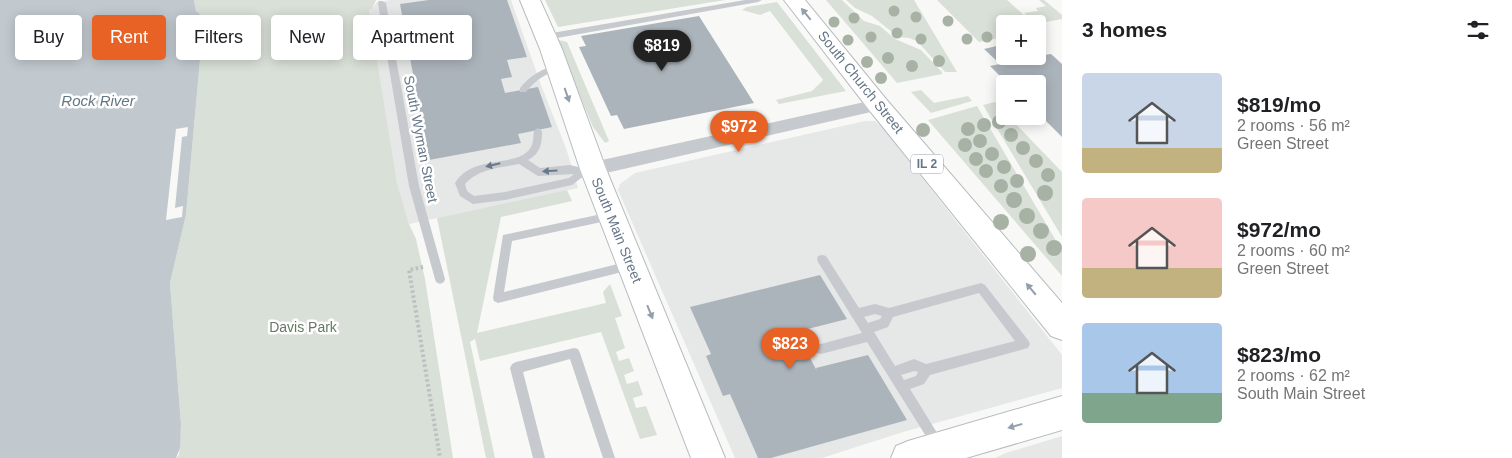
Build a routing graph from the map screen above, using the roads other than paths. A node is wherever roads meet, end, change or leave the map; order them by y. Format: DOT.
graph roads {
  1 [pos="530,0"];
  2 [pos="758,0"];
  3 [pos="794,0"];
  4 [pos="382,3"];
  5 [pos="546,37"];
  6 [pos="558,67"];
  7 [pos="523,90"];
  8 [pos="878,105"];
  9 [pos="538,131"];
  10 [pos="521,160"];
  11 [pos="588,171"];
  12 [pos="612,216"];
  13 [pos="822,259"];
  14 [pos="631,265"];
  15 [pos="440,279"];
  16 [pos="889,313"];
  17 [pos="857,314"];
  18 [pos="1062,326"];
  19 [pos="868,333"];
  20 [pos="821,349"];
  21 [pos="926,370"];
  22 [pos="894,372"];
  23 [pos="902,386"];
  24 [pos="1062,413"];
  25 [pos="940,448"];
  26 [pos="539,458"];
  27 [pos="609,458"];
  28 [pos="708,458"];
  29 [pos="908,458"];
  1 -- 5 [label="main road, South Main Street"];
  2 -- 5 [label="lane"];
  8 -- 3 [label="main road, South Church Street / IL 2, one-way"];
  4 -- 15 [label="lane, South Wyman Street"];
  5 -- 6 [label="main road, South Main Street"];
  6 -- 7 [label="lane"];
  6 -- 11 [label="main road, South Main Street, one-way"];
  8 -- 11 [label="street"];
  18 -- 8 [label="main road, South Church Street / IL 2, one-way"];
  9 -- 10 [label="lane"];
  11 -- 10 [label="lane, one-way"];
  10 -- 11 [label="lane, one-way"];
  11 -- 12 [label="main road, South Main Street"];
  12 -- 14 [label="main road, South Main Street"];
  12 -- 14 [label="lane"];
  13 -- 17 [label="lane"];
  14 -- 28 [label="main road, South Main Street, one-way"];
  16 -- 17 [label="lane"];
  16 -- 19 [label="lane"];
  16 -- 21 [label="lane"];
  17 -- 19 [label="lane"];
  19 -- 20 [label="lane"];
  19 -- 22 [label="lane"];
  21 -- 22 [label="lane"];
  21 -- 23 [label="lane"];
  22 -- 23 [label="lane"];
  23 -- 25 [label="lane"];
  24 -- 25 [label="main road, one-way"];
  25 -- 29 [label="main road"];
  26 -- 27 [label="lane"];
}
